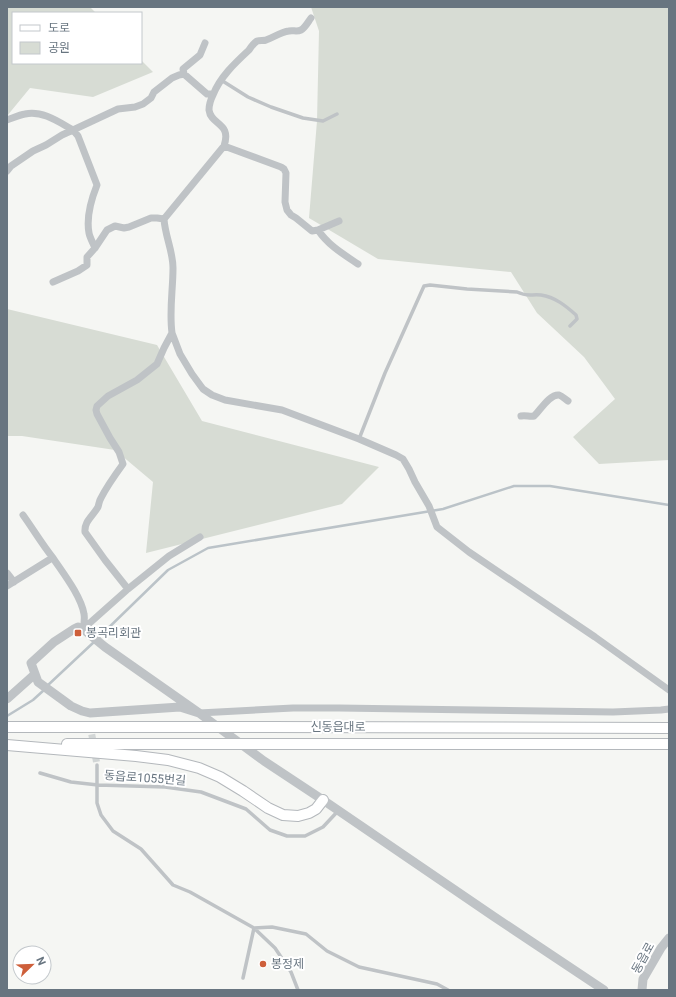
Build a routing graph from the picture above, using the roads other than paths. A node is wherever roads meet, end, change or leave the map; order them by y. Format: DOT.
graph roads {
  1 [pos="311,18"];
  2 [pos="205,43"];
  3 [pos="184,74"];
  4 [pos="222,80"];
  5 [pos="213,94"];
  6 [pos="337,114"];
  7 [pos="7,120"];
  8 [pos="73,130"];
  9 [pos="224,146"];
  10 [pos="7,171"];
  11 [pos="164,219"];
  12 [pos="339,221"];
  13 [pos="318,230"];
  14 [pos="95,248"];
  15 [pos="358,264"];
  16 [pos="53,282"];
  17 [pos="570,326"];
  18 [pos="172,333"];
  19 [pos="568,401"];
  20 [pos="522,416"];
  21 [pos="359,439"];
  22 [pos="23,515"];
  23 [pos="200,537"];
  24 [pos="52,558"];
  25 [pos="7,573"];
  26 [pos="14,582"];
  27 [pos="7,586"];
  28 [pos="128,589"];
  29 [pos="85,631"];
  30 [pos="37,678"];
  31 [pos="669,690"];
  32 [pos="7,699"];
  33 [pos="669,709"];
  34 [pos="90,713"];
  35 [pos="199,713"];
  36 [pos="90,724"];
  37 [pos="7,727"];
  38 [pos="669,728"];
  39 [pos="7,744"];
  40 [pos="669,744"];
  41 [pos="98,765"];
  42 [pos="40,773"];
  43 [pos="98,785"];
  44 [pos="324,800"];
  45 [pos="338,810"];
  46 [pos="254,928"];
  47 [pos="669,938"];
  48 [pos="243,978"];
  49 [pos="298,990"];
  50 [pos="448,990"];
  51 [pos="604,990"];
  52 [pos="642,990"];
  1 -- 4 [label="street"];
  2 -- 3 [label="street"];
  3 -- 5 [label="street"];
  3 -- 8 [label="street"];
  4 -- 5 [label="street"];
  4 -- 6 [label="lane"];
  5 -- 9 [label="street"];
  7 -- 8 [label="street"];
  8 -- 10 [label="street"];
  8 -- 14 [label="street"];
  9 -- 11 [label="street"];
  9 -- 13 [label="street"];
  11 -- 14 [label="street"];
  11 -- 18 [label="street"];
  12 -- 13 [label="street"];
  13 -- 15 [label="street"];
  14 -- 16 [label="street"];
  17 -- 21 [label="lane"];
  18 -- 21 [label="street"];
  18 -- 28 [label="street"];
  19 -- 20 [label="street"];
  21 -- 31 [label="street"];
  22 -- 24 [label="street"];
  23 -- 28 [label="street"];
  24 -- 26 [label="street"];
  24 -- 29 [label="street"];
  25 -- 26 [label="street"];
  26 -- 27 [label="street"];
  28 -- 29 [label="street"];
  29 -- 30 [label="street"];
  29 -- 35 [label="street"];
  30 -- 32 [label="street"];
  30 -- 34 [label="street"];
  33 -- 35 [label="street"];
  34 -- 35 [label="street"];
  34 -- 36 [label="street"];
  35 -- 44 [label="street"];
  37 -- 38 [label="main road, 신동읍대로, bridge"];
  39 -- 40 [label="main road, 신동읍대로, bridge"];
  39 -- 44 [label="main road"];
  41 -- 43 [label="lane, 동읍로1055번길"];
  42 -- 43 [label="lane, 동읍로1055번길"];
  43 -- 45 [label="lane, 동읍로1055번길"];
  43 -- 46 [label="lane, 동읍로1055번길"];
  44 -- 45 [label="street"];
  45 -- 51 [label="street"];
  46 -- 48 [label="lane"];
  46 -- 49 [label="lane, 동읍로1055번길"];
  46 -- 50 [label="lane"];
  47 -- 52 [label="street, 동읍로"];
}
